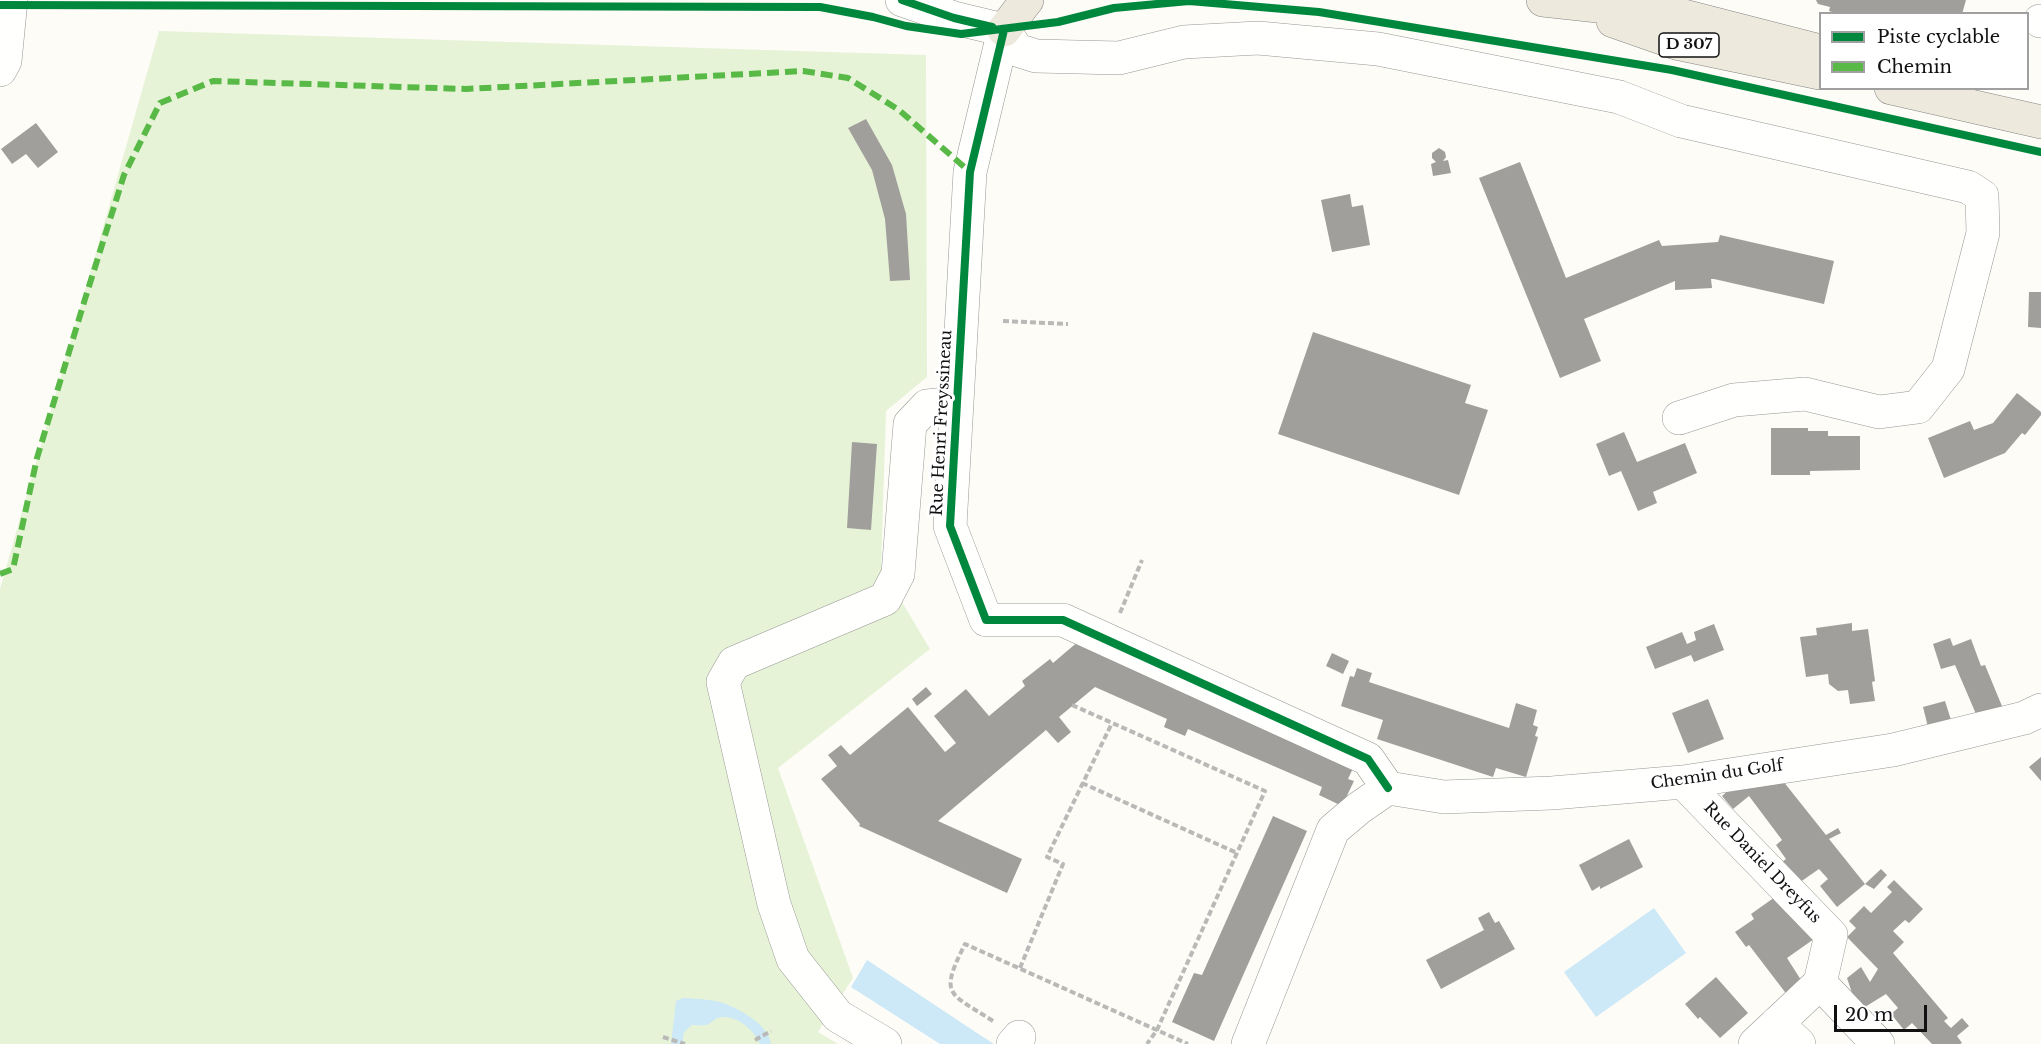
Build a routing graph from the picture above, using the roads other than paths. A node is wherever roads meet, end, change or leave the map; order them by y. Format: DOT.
graph roads {
  1 [pos="10,0"];
  2 [pos="902,0"];
  3 [pos="1027,0"];
  4 [pos="1551,2"];
  5 [pos="1004,30"];
  6 [pos="1819,50"];
  7 [pos="0,70"];
  8 [pos="1819,73"];
  9 [pos="1900,90"];
  10 [pos="1978,90"];
  11 [pos="2041,106"];
  12 [pos="2041,122"];
  13 [pos="957,403"];
  14 [pos="1679,418"];
  15 [pos="2041,711"];
  16 [pos="1683,782"];
  17 [pos="1388,788"];
  18 [pos="1820,983"];
  19 [pos="1777,1037"];
  20 [pos="885,1044"];
  21 [pos="1248,1044"];
  22 [pos="1878,1044"];
  1 -- 7 [label="street"];
  2 -- 5 [label="street"];
  3 -- 5 [label="main road"];
  4 -- 6 [label="main road, D 307"];
  4 -- 8 [label="main road, D 307"];
  5 -- 13 [label="street, Rue Henri Freyssineau"];
  5 -- 14 [label="street"];
  9 -- 12 [label="main road"];
  10 -- 11 [label="main road"];
  13 -- 17 [label="street, Rue Henri Freyssineau"];
  13 -- 20 [label="street"];
  15 -- 16 [label="street, Chemin du Golf"];
  16 -- 17 [label="street, Chemin du Golf"];
  16 -- 18 [label="street, Rue Daniel Dreyfus"];
  17 -- 21 [label="street"];
  18 -- 19 [label="street"];
  18 -- 22 [label="street"];
}
